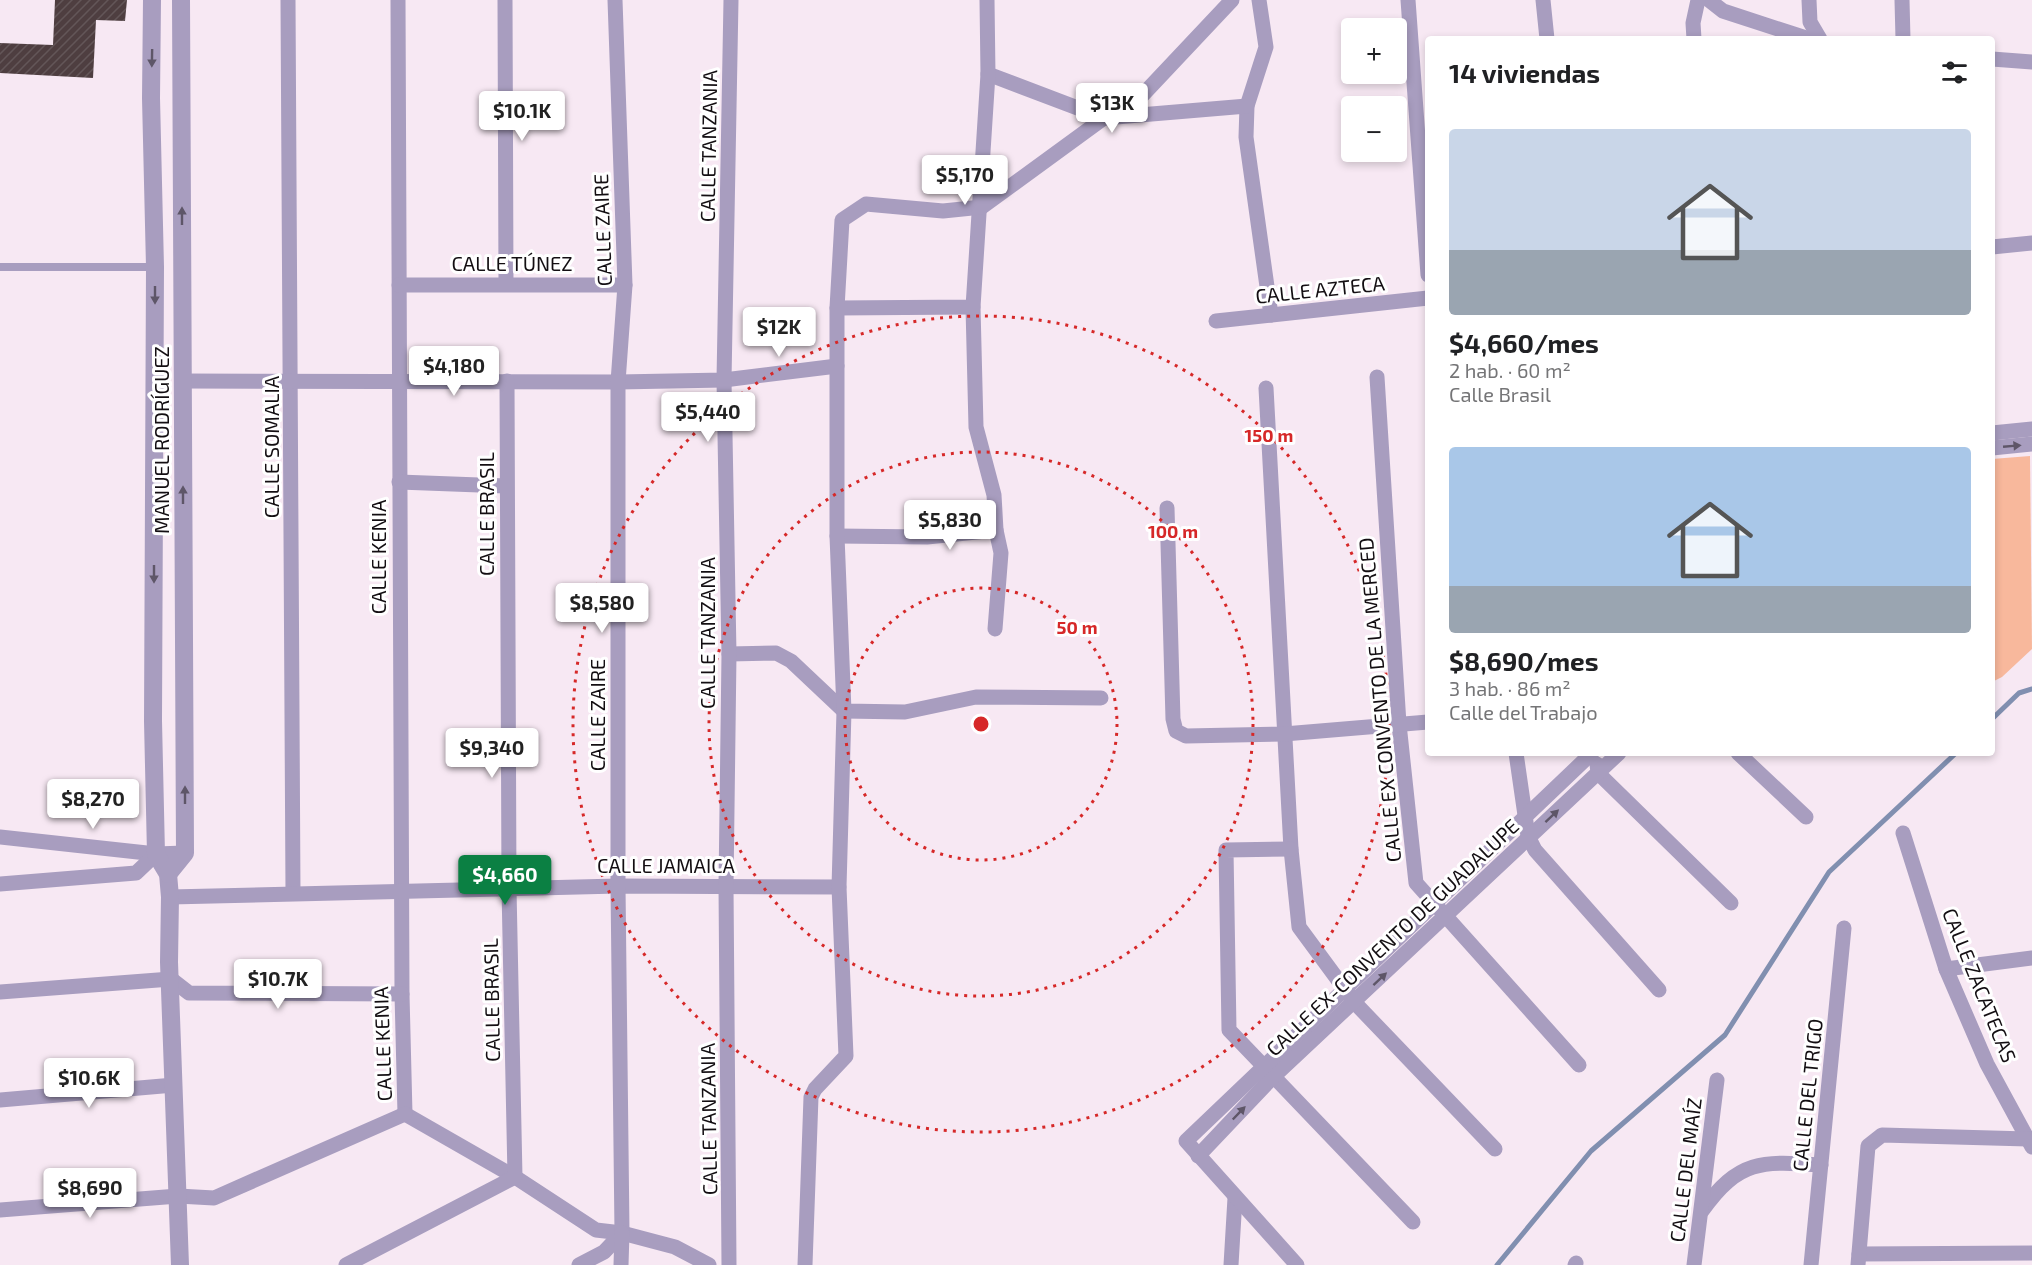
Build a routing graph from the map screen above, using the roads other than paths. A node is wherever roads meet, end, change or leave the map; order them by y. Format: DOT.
graph roads {
  1 [pos="152,0"];
  2 [pos="181,0"];
  3 [pos="288,0"];
  4 [pos="398,0"];
  5 [pos="506,0"];
  6 [pos="615,0"];
  7 [pos="731,0"];
  8 [pos="987,0"];
  9 [pos="1232,0"];
  10 [pos="1259,0"];
  11 [pos="1408,0"];
  12 [pos="1543,0"];
  13 [pos="1698,0"];
  14 [pos="1709,0"];
  15 [pos="1809,0"];
  16 [pos="1902,0"];
  17 [pos="1547,36"];
  18 [pos="1694,36"];
  19 [pos="1800,36"];
  20 [pos="1818,36"];
  21 [pos="1903,36"];
  22 [pos="1995,59"];
  23 [pos="2032,62"];
  24 [pos="988,75"];
  25 [pos="1247,106"];
  26 [pos="1104,118"];
  27 [pos="982,207"];
  28 [pos="1425,234"];
  29 [pos="2032,243"];
  30 [pos="1995,247"];
  31 [pos="0,267"];
  32 [pos="155,267"];
  33 [pos="506,284"];
  34 [pos="399,285"];
  35 [pos="625,285"];
  36 [pos="1425,298"];
  37 [pos="837,308"];
  38 [pos="973,308"];
  39 [pos="1271,315"];
  40 [pos="1216,321"];
  41 [pos="837,366"];
  42 [pos="1377,377"];
  43 [pos="400,380"];
  44 [pos="724,380"];
  45 [pos="183,381"];
  46 [pos="292,381"];
  47 [pos="507,381"];
  48 [pos="618,382"];
  49 [pos="1266,388"];
  50 [pos="2032,429"];
  51 [pos="1995,433"];
  52 [pos="2032,444"];
  53 [pos="1995,448"];
  54 [pos="399,482"];
  55 [pos="506,486"];
  56 [pos="1167,508"];
  57 [pos="996,530"];
  58 [pos="837,536"];
  59 [pos="995,629"];
  60 [pos="729,654"];
  61 [pos="1101,698"];
  62 [pos="844,711"];
  63 [pos="1425,722"];
  64 [pos="1399,724"];
  65 [pos="1284,734"];
  66 [pos="1516,756"];
  67 [pos="1591,756"];
  68 [pos="1595,756"];
  69 [pos="1616,756"];
  70 [pos="1741,756"];
  71 [pos="1598,773"];
  72 [pos="1806,817"];
  73 [pos="1526,818"];
  74 [pos="1903,833"];
  75 [pos="0,837"];
  76 [pos="1528,838"];
  77 [pos="1291,849"];
  78 [pos="185,853"];
  79 [pos="156,854"];
  80 [pos="168,874"];
  81 [pos="0,884"];
  82 [pos="618,886"];
  83 [pos="726,886"];
  84 [pos="839,887"];
  85 [pos="509,889"];
  86 [pos="402,892"];
  87 [pos="293,893"];
  88 [pos="170,897"];
  89 [pos="1434,903"];
  90 [pos="1731,903"];
  91 [pos="1446,917"];
  92 [pos="1844,928"];
  93 [pos="2032,958"];
  94 [pos="1946,969"];
  95 [pos="171,979"];
  96 [pos="1344,990"];
  97 [pos="1659,990"];
  98 [pos="0,992"];
  99 [pos="402,994"];
  100 [pos="1354,1003"];
  101 [pos="1579,1065"];
  102 [pos="1267,1073"];
  103 [pos="1717,1080"];
  104 [pos="174,1085"];
  105 [pos="0,1100"];
  106 [pos="405,1114"];
  107 [pos="2030,1143"];
  108 [pos="1495,1149"];
  109 [pos="1198,1156"];
  110 [pos="1821,1165"];
  111 [pos="514,1177"];
  112 [pos="178,1196"];
  113 [pos="1235,1198"];
  114 [pos="0,1210"];
  115 [pos="1700,1214"];
  116 [pos="1413,1222"];
  117 [pos="622,1233"];
  118 [pos="2032,1253"];
  119 [pos="1858,1259"];
  120 [pos="180,1265"];
  121 [pos="346,1265"];
  122 [pos="579,1265"];
  123 [pos="621,1265"];
  124 [pos="709,1265"];
  125 [pos="729,1265"];
  126 [pos="805,1265"];
  127 [pos="1231,1265"];
  128 [pos="1297,1265"];
  129 [pos="1694,1265"];
  130 [pos="1811,1265"];
  1 -- 32 [label="street, MANUEL RODRÍGUEZ, one-way"];
  45 -- 2 [label="street, MANUEL RODRÍGUEZ, one-way"];
  3 -- 46 [label="street, CALLE SOMALIA"];
  4 -- 34 [label="street, CALLE KENIA"];
  5 -- 33 [label="street"];
  6 -- 35 [label="street, CALLE ZAIRE"];
  7 -- 44 [label="street, CALLE TANZANIA"];
  8 -- 24 [label="street"];
  9 -- 26 [label="street"];
  10 -- 25 [label="street"];
  11 -- 28 [label="street"];
  12 -- 17 [label="street"];
  13 -- 18 [label="street"];
  14 -- 19 [label="street"];
  15 -- 20 [label="street"];
  16 -- 21 [label="street"];
  22 -- 23 [label="street"];
  24 -- 26 [label="street"];
  24 -- 27 [label="street"];
  25 -- 26 [label="street"];
  25 -- 39 [label="street"];
  26 -- 27 [label="street"];
  27 -- 37 [label="street"];
  27 -- 38 [label="street"];
  29 -- 30 [label="street"];
  31 -- 32 [label="lane"];
  32 -- 79 [label="street, MANUEL RODRÍGUEZ, one-way"];
  33 -- 34 [label="street, CALLE TÚNEZ"];
  33 -- 35 [label="street, CALLE TÚNEZ"];
  34 -- 43 [label="street, CALLE KENIA"];
  35 -- 48 [label="street, CALLE ZAIRE"];
  36 -- 39 [label="street, CALLE AZTECA"];
  37 -- 38 [label="street"];
  37 -- 41 [label="street"];
  38 -- 57 [label="street"];
  39 -- 40 [label="street, CALLE AZTECA"];
  41 -- 44 [label="street"];
  41 -- 58 [label="street"];
  42 -- 64 [label="street, CALLE EX CONVENTO DE LA MERCED"];
  43 -- 46 [label="street"];
  43 -- 47 [label="street"];
  43 -- 54 [label="street, CALLE KENIA"];
  44 -- 48 [label="street"];
  44 -- 60 [label="street, CALLE TANZANIA"];
  45 -- 46 [label="street"];
  78 -- 45 [label="street, MANUEL RODRÍGUEZ, one-way"];
  46 -- 87 [label="street, CALLE SOMALIA"];
  47 -- 48 [label="street"];
  47 -- 55 [label="street, CALLE BRASIL"];
  48 -- 82 [label="street, CALLE ZAIRE"];
  49 -- 65 [label="street"];
  50 -- 51 [label="street"];
  53 -- 52 [label="street, one-way"];
  54 -- 55 [label="street"];
  54 -- 86 [label="street, CALLE KENIA"];
  55 -- 85 [label="street, CALLE BRASIL"];
  56 -- 65 [label="street"];
  57 -- 58 [label="street"];
  57 -- 59 [label="street"];
  58 -- 62 [label="street"];
  60 -- 62 [label="street"];
  60 -- 83 [label="street, CALLE TANZANIA"];
  61 -- 62 [label="street"];
  62 -- 84 [label="street"];
  63 -- 64 [label="street"];
  64 -- 65 [label="street"];
  64 -- 89 [label="street, CALLE EX CONVENTO DE LA MERCED"];
  65 -- 77 [label="street"];
  66 -- 73 [label="street"];
  67 -- 73 [label="street, CALLE EX-CONVENTO DE GUADALUPE"];
  68 -- 71 [label="street"];
  69 -- 71 [label="street, CALLE EX-CONVENTO DE GUADALUPE"];
  70 -- 72 [label="street"];
  76 -- 71 [label="street, CALLE EX-CONVENTO DE GUADALUPE, one-way"];
  71 -- 90 [label="street"];
  73 -- 76 [label="street"];
  73 -- 89 [label="street, CALLE EX-CONVENTO DE GUADALUPE"];
  74 -- 94 [label="street, CALLE ZACATECAS"];
  75 -- 79 [label="street"];
  76 -- 91 [label="street, CALLE EX-CONVENTO DE GUADALUPE"];
  76 -- 97 [label="street"];
  77 -- 96 [label="street"];
  77 -- 102 [label="street"];
  78 -- 79 [label="street"];
  78 -- 80 [label="street"];
  79 -- 80 [label="street, MANUEL RODRÍGUEZ"];
  79 -- 81 [label="street"];
  80 -- 88 [label="street, MANUEL RODRÍGUEZ"];
  82 -- 83 [label="street, CALLE JAMAICA"];
  82 -- 85 [label="street, CALLE JAMAICA"];
  82 -- 117 [label="street, CALLE ZAIRE"];
  83 -- 84 [label="street, CALLE JAMAICA"];
  83 -- 125 [label="street, CALLE TANZANIA"];
  84 -- 126 [label="street"];
  85 -- 86 [label="street, CALLE JAMAICA"];
  85 -- 111 [label="street, CALLE BRASIL"];
  86 -- 87 [label="street, CALLE JAMAICA"];
  86 -- 99 [label="street, CALLE KENIA"];
  87 -- 88 [label="street, CALLE JAMAICA"];
  88 -- 95 [label="street, MANUEL RODRÍGUEZ"];
  89 -- 91 [label="street, CALLE EX CONVENTO DE LA MERCED"];
  89 -- 96 [label="street, CALLE EX-CONVENTO DE GUADALUPE"];
  100 -- 91 [label="street, CALLE EX-CONVENTO DE GUADALUPE, one-way"];
  91 -- 101 [label="street, CALLE EX CONVENTO DE LA MERCED"];
  92 -- 110 [label="street, CALLE DEL TRIGO"];
  93 -- 94 [label="street"];
  94 -- 107 [label="street, CALLE ZACATECAS"];
  95 -- 98 [label="street"];
  95 -- 99 [label="street"];
  95 -- 104 [label="street, MANUEL RODRÍGUEZ"];
  96 -- 100 [label="street"];
  96 -- 102 [label="street, CALLE EX-CONVENTO DE GUADALUPE"];
  99 -- 106 [label="street, CALLE KENIA"];
  100 -- 102 [label="street, CALLE EX-CONVENTO DE GUADALUPE"];
  100 -- 108 [label="street"];
  109 -- 102 [label="street, CALLE EX-CONVENTO DE GUADALUPE, one-way"];
  102 -- 109 [label="street, CALLE EX-CONVENTO DE GUADALUPE"];
  102 -- 116 [label="street"];
  103 -- 115 [label="street, CALLE DEL MAÍZ"];
  104 -- 105 [label="street"];
  104 -- 112 [label="street, MANUEL RODRÍGUEZ"];
  106 -- 111 [label="street"];
  106 -- 112 [label="street"];
  107 -- 119 [label="street"];
  109 -- 113 [label="street"];
  110 -- 115 [label="street"];
  110 -- 130 [label="street, CALLE DEL TRIGO"];
  111 -- 117 [label="street"];
  111 -- 121 [label="street"];
  112 -- 114 [label="street"];
  112 -- 120 [label="street, MANUEL RODRÍGUEZ"];
  113 -- 127 [label="street"];
  113 -- 128 [label="street"];
  115 -- 129 [label="street, CALLE DEL MAÍZ"];
  117 -- 122 [label="street"];
  117 -- 123 [label="street, CALLE ZAIRE"];
  117 -- 124 [label="street"];
  118 -- 119 [label="street"];
}
